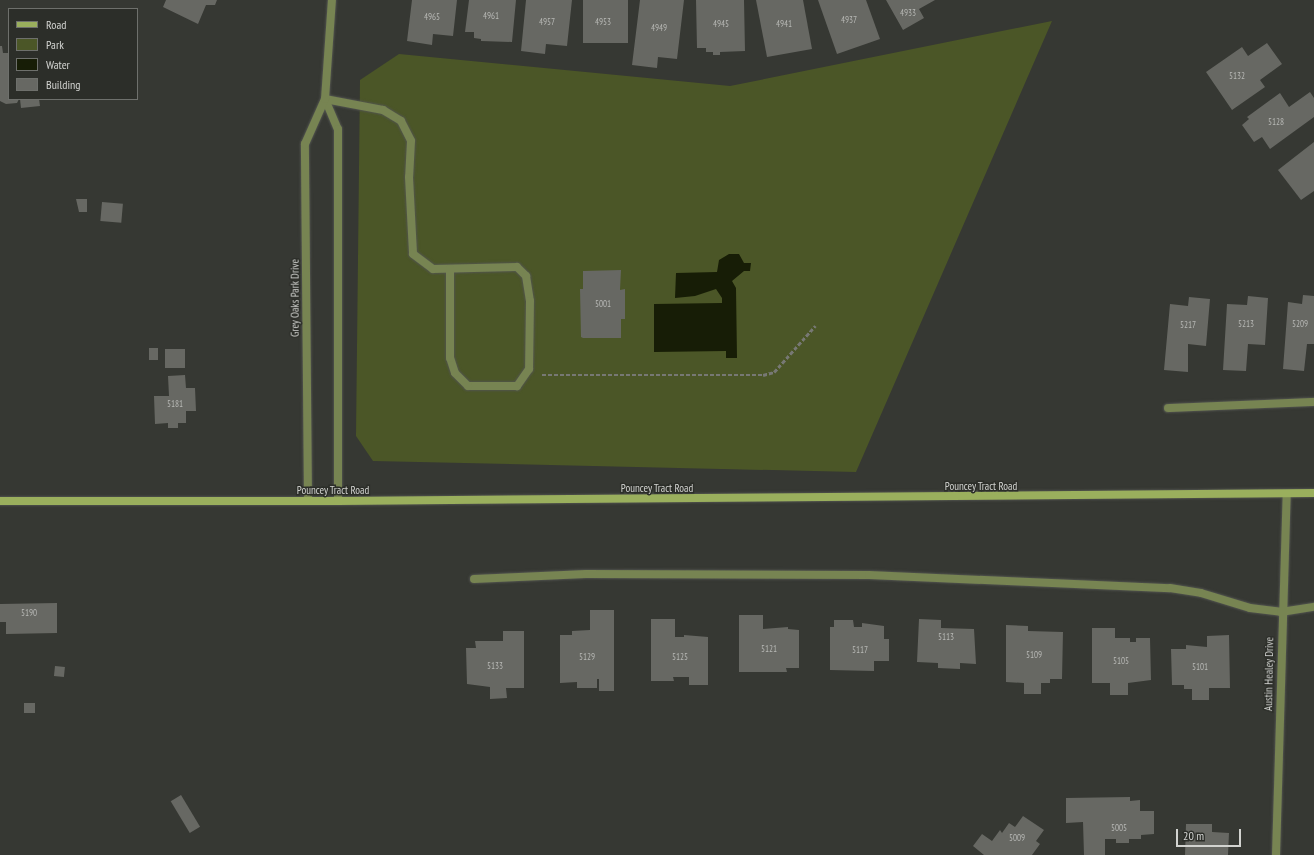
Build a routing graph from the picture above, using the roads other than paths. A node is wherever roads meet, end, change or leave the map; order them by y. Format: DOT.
graph roads {
  1 [pos="332,0"];
  2 [pos="325,99"];
  3 [pos="450,269"];
  4 [pos="1314,402"];
  5 [pos="1168,408"];
  6 [pos="1314,493"];
  7 [pos="1287,494"];
  8 [pos="0,501"];
  9 [pos="308,501"];
  10 [pos="338,501"];
  11 [pos="474,579"];
  12 [pos="1314,607"];
  13 [pos="1281,612"];
  14 [pos="1276,855"];
  1 -- 2 [label="street, Grey Oaks Park Drive"];
  2 -- 3 [label="street"];
  2 -- 9 [label="street, Grey Oaks Park Drive"];
  2 -- 10 [label="street, Grey Oaks Park Drive"];
  3 -- 3 [label="street"];
  4 -- 5 [label="street"];
  6 -- 7 [label="main road, Pouncey Tract Road"];
  7 -- 10 [label="main road, Pouncey Tract Road"];
  7 -- 13 [label="street, Austin Healey Drive"];
  8 -- 9 [label="main road, Pouncey Tract Road"];
  9 -- 10 [label="main road, Pouncey Tract Road"];
  11 -- 13 [label="street"];
  12 -- 13 [label="street"];
  13 -- 14 [label="street, Austin Healey Drive"];
}
